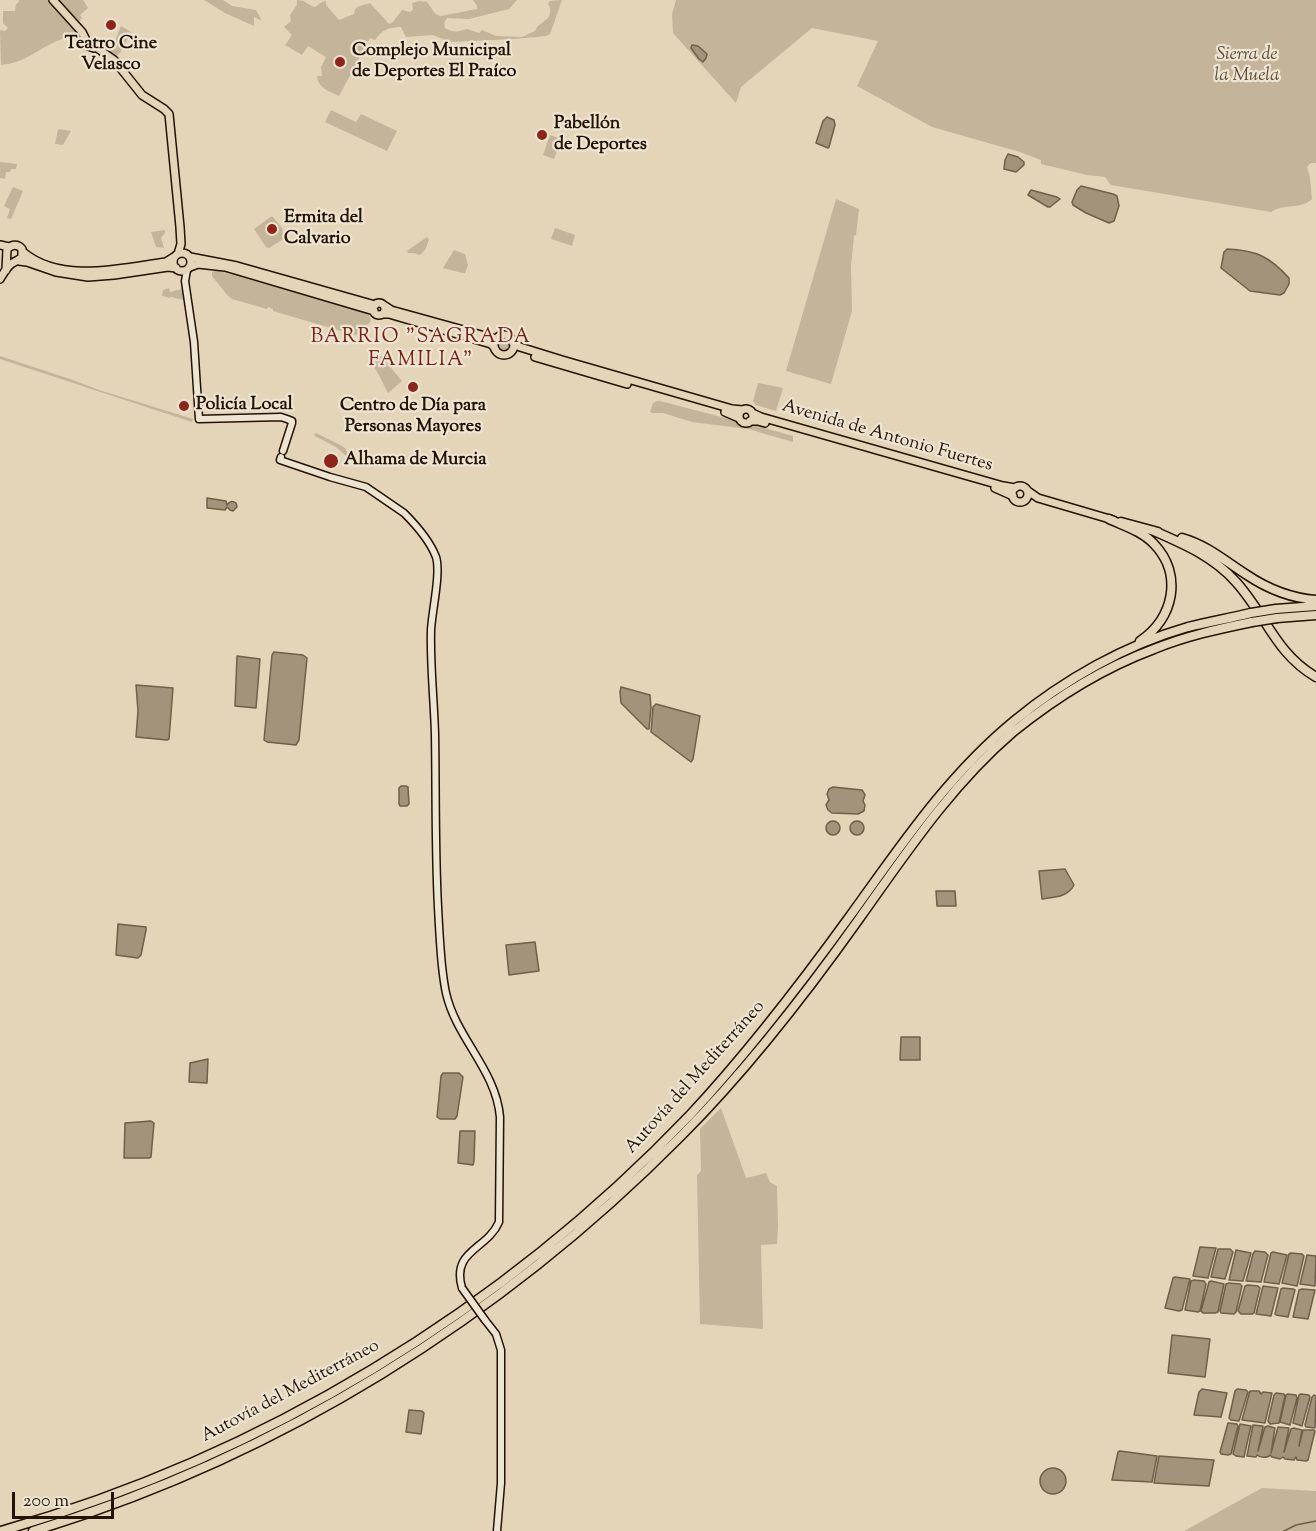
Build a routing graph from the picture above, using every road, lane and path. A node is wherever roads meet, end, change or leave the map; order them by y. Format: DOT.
graph roads {
  1 [pos="53,0"];
  2 [pos="0,245"];
  3 [pos="9,247"];
  4 [pos="0,250"];
  5 [pos="23,252"];
  6 [pos="182,255"];
  7 [pos="12,259"];
  8 [pos="177,269"];
  9 [pos="188,269"];
  10 [pos="0,279"];
  11 [pos="185,281"];
  12 [pos="374,308"];
  13 [pos="495,343"];
  14 [pos="513,347"];
  15 [pos="742,410"];
  16 [pos="752,413"];
  17 [pos="739,418"];
  18 [pos="750,421"];
  19 [pos="1015,488"];
  20 [pos="1027,495"];
  21 [pos="1013,496"];
  22 [pos="1109,519"];
  23 [pos="1121,522"];
  24 [pos="1154,531"];
  25 [pos="1178,537"];
  26 [pos="1316,600"];
  27 [pos="1316,606"];
  28 [pos="1277,614"];
  29 [pos="1316,615"];
  30 [pos="1251,617"];
  31 [pos="1129,649"];
  32 [pos="1316,671"];
  33 [pos="1316,677"];
  34 [pos="1045,703"];
  35 [pos="1,1531"];
  36 [pos="33,1531"];
  37 [pos="497,1531"];
  1 -- 6 [label="main road"];
  2 -- 3 [label="main road"];
  3 -- 5 [label="main road"];
  3 -- 7 [label="main road"];
  4 -- 7 [label="main road"];
  5 -- 6 [label="main road"];
  5 -- 7 [label="main road"];
  6 -- 8 [label="main road"];
  6 -- 9 [label="main road"];
  6 -- 12 [label="main road"];
  7 -- 8 [label="main road"];
  7 -- 10 [label="main road"];
  8 -- 9 [label="main road"];
  8 -- 11 [label="main road"];
  9 -- 11 [label="main road"];
  9 -- 12 [label="main road"];
  11 -- 37 [label="main road, bridge"];
  12 -- 13 [label="main road"];
  13 -- 14 [label="main road"];
  13 -- 14 [label="main road"];
  14 -- 15 [label="main road, Avenida de Antonio Fuertes"];
  14 -- 17 [label="main road, Avenida de Antonio Fuertes"];
  15 -- 16 [label="main road, Avenida de Antonio Fuertes"];
  15 -- 17 [label="main road"];
  16 -- 18 [label="main road, Avenida de Antonio Fuertes"];
  16 -- 19 [label="main road, Avenida de Antonio Fuertes"];
  17 -- 18 [label="main road, Avenida de Antonio Fuertes"];
  18 -- 21 [label="main road, Avenida de Antonio Fuertes"];
  19 -- 20 [label="main road"];
  19 -- 21 [label="main road"];
  20 -- 21 [label="main road"];
  20 -- 22 [label="main road"];
  22 -- 23 [label="main road"];
  22 -- 31 [label="highway"];
  23 -- 24 [label="highway"];
  24 -- 25 [label="highway"];
  24 -- 33 [label="highway"];
  25 -- 26 [label="highway"];
  25 -- 32 [label="highway"];
  27 -- 28 [label="highway, Autovía del Mediterráneo"];
  28 -- 29 [label="highway, Autovía del Mediterráneo"];
  28 -- 30 [label="highway, Autovía del Mediterráneo, bridge"];
  30 -- 31 [label="highway, Autovía del Mediterráneo"];
  30 -- 34 [label="highway, Autovía del Mediterráneo"];
  31 -- 34 [label="highway, Autovía del Mediterráneo"];
  34 -- 35 [label="highway, Autovía del Mediterráneo"];
  34 -- 36 [label="highway, Autovía del Mediterráneo"];
}
